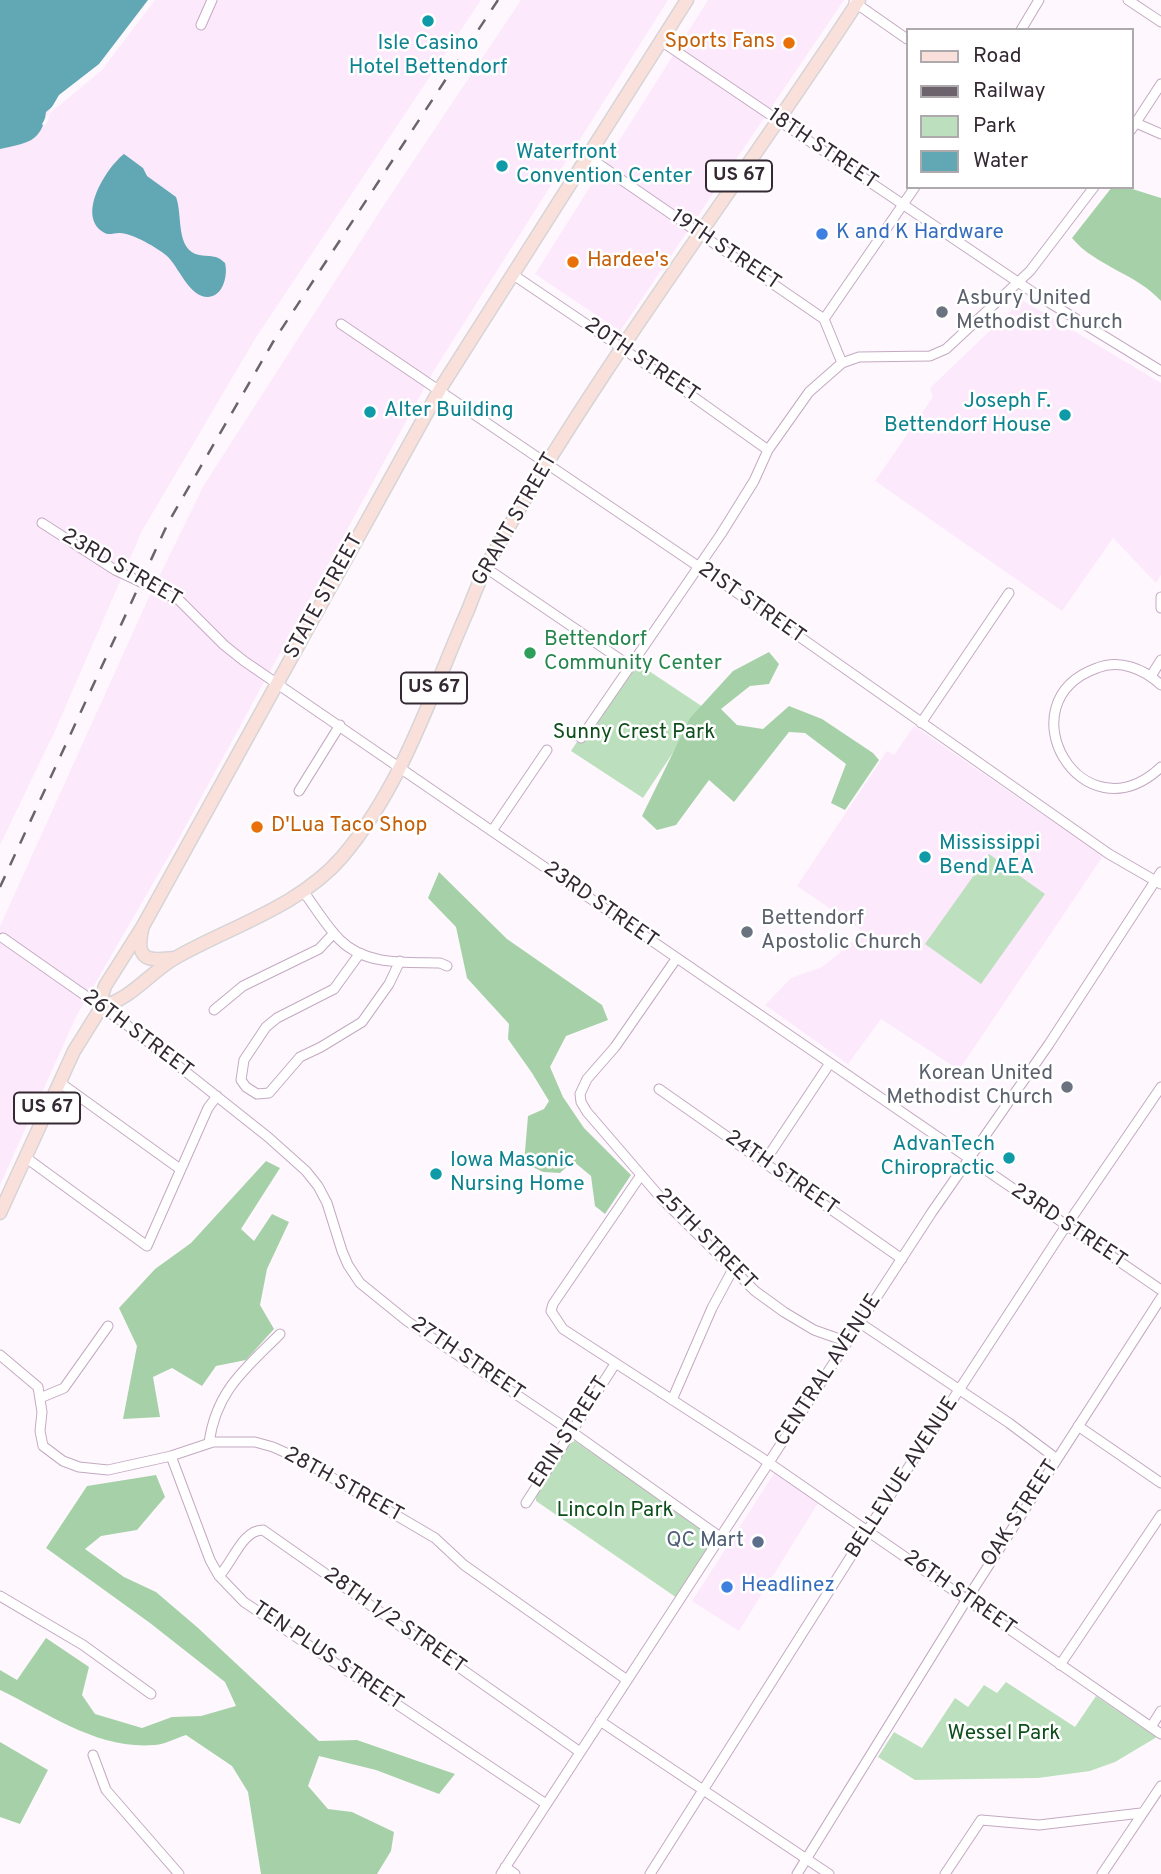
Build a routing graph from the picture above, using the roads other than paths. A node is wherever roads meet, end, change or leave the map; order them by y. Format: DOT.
graph roads {
  1 [pos="212,0"];
  2 [pos="687,0"];
  3 [pos="1039,0"];
  4 [pos="1128,0"];
  5 [pos="856,1"];
  6 [pos="1161,22"];
  7 [pos="201,25"];
  8 [pos="1022,28"];
  9 [pos="906,38"];
  10 [pos="661,41"];
  11 [pos="1161,83"];
  12 [pos="777,120"];
  13 [pos="1134,126"];
  14 [pos="1161,134"];
  15 [pos="587,156"];
  16 [pos="914,189"];
  17 [pos="1092,189"];
  18 [pos="903,205"];
  19 [pos="699,234"];
  20 [pos="512,274"];
  21 [pos="1019,283"];
  22 [pos="824,319"];
  23 [pos="341,324"];
  24 [pos="622,348"];
  25 [pos="842,363"];
  26 [pos="1161,371"];
  27 [pos="440,389"];
  28 [pos="768,450"];
  29 [pos="548,462"];
  30 [pos="42,523"];
  31 [pos="697,566"];
  32 [pos="486,568"];
  33 [pos="1009,593"];
  34 [pos="1161,597"];
  35 [pos="1161,608"];
  36 [pos="1161,660"];
  37 [pos="630,666"];
  38 [pos="1152,676"];
  39 [pos="277,683"];
  40 [pos="1161,685"];
  41 [pos="921,723"];
  42 [pos="340,725"];
  43 [pos="581,738"];
  44 [pos="547,750"];
  45 [pos="401,767"];
  46 [pos="1161,767"];
  47 [pos="299,791"];
  48 [pos="492,831"];
  49 [pos="1159,879"];
  50 [pos="303,891"];
  51 [pos="143,926"];
  52 [pos="334,933"];
  53 [pos="3,938"];
  54 [pos="360,953"];
  55 [pos="175,958"];
  56 [pos="676,959"];
  57 [pos="400,961"];
  58 [pos="447,966"];
  59 [pos="102,1006"];
  60 [pos="214,1010"];
  61 [pos="830,1063"];
  62 [pos="59,1082"];
  63 [pos="1161,1087"];
  64 [pos="659,1090"];
  65 [pos="217,1096"];
  66 [pos="268,1137"];
  67 [pos="25,1157"];
  68 [pos="971,1160"];
  69 [pos="765,1161"];
  70 [pos="180,1169"];
  71 [pos="640,1175"];
  72 [pos="0,1213"];
  73 [pos="1067,1226"];
  74 [pos="902,1259"];
  75 [pos="733,1269"];
  76 [pos="1161,1290"];
  77 [pos="1161,1298"];
  78 [pos="860,1323"];
  79 [pos="108,1326"];
  80 [pos="280,1334"];
  81 [pos="848,1342"];
  82 [pos="0,1355"];
  83 [pos="615,1364"];
  84 [pos="960,1391"];
  85 [pos="40,1398"];
  86 [pos="672,1400"];
  87 [pos="1078,1426"];
  88 [pos="572,1432"];
  89 [pos="209,1443"];
  90 [pos="171,1456"];
  91 [pos="1057,1459"];
  92 [pos="769,1463"];
  93 [pos="1161,1483"];
  94 [pos="526,1503"];
  95 [pos="1161,1515"];
  96 [pos="867,1531"];
  97 [pos="720,1537"];
  98 [pos="219,1576"];
  99 [pos="0,1596"];
  100 [pos="967,1599"];
  101 [pos="1060,1665"];
  102 [pos="627,1680"];
  103 [pos="151,1694"];
  104 [pos="1161,1711"];
  105 [pos="600,1721"];
  106 [pos="1151,1727"];
  107 [pos="1161,1734"];
  108 [pos="580,1752"];
  109 [pos="93,1755"];
  110 [pos="1161,1786"];
  111 [pos="704,1791"];
  112 [pos="546,1804"];
  113 [pos="1140,1813"];
  114 [pos="807,1859"];
  115 [pos="503,1871"];
  116 [pos="179,1874"];
  117 [pos="515,1874"];
  118 [pos="650,1874"];
  119 [pos="797,1874"];
  120 [pos="829,1874"];
  121 [pos="945,1874"];
  122 [pos="1102,1874"];
  1 -- 7 [label="street"];
  2 -- 10 [label="main road, STATE STREET / US 67"];
  3 -- 8 [label="street"];
  4 -- 6 [label="street"];
  5 -- 9 [label="street"];
  5 -- 12 [label="main road, GRANT STREET / US 67"];
  10 -- 12 [label="street, 18TH STREET"];
  10 -- 15 [label="main road, STATE STREET / US 67"];
  11 -- 13 [label="street"];
  12 -- 18 [label="street, 18TH STREET"];
  12 -- 19 [label="main road, GRANT STREET / US 67"];
  13 -- 14 [label="street"];
  15 -- 19 [label="street, 19TH STREET"];
  15 -- 20 [label="main road, STATE STREET / US 67"];
  16 -- 18 [label="street"];
  17 -- 21 [label="street"];
  18 -- 21 [label="street, 18TH STREET"];
  18 -- 22 [label="street"];
  19 -- 22 [label="street, 19TH STREET"];
  19 -- 24 [label="main road, GRANT STREET / US 67"];
  20 -- 24 [label="street, 20TH STREET"];
  20 -- 27 [label="main road, STATE STREET / US 67"];
  21 -- 25 [label="street"];
  21 -- 26 [label="street, 18TH STREET"];
  22 -- 25 [label="street"];
  23 -- 27 [label="street, 21ST STREET"];
  24 -- 28 [label="street, 20TH STREET"];
  24 -- 29 [label="main road, GRANT STREET / US 67"];
  25 -- 28 [label="street"];
  27 -- 29 [label="street, 21ST STREET"];
  27 -- 39 [label="main road, STATE STREET / US 67"];
  28 -- 31 [label="street"];
  29 -- 31 [label="street, 21ST STREET"];
  29 -- 32 [label="main road, GRANT STREET / US 67"];
  30 -- 39 [label="street, 23RD STREET"];
  31 -- 37 [label="street"];
  31 -- 41 [label="street, 21ST STREET"];
  32 -- 37 [label="street"];
  32 -- 45 [label="main road, GRANT STREET / US 67"];
  33 -- 41 [label="street"];
  34 -- 35 [label="street"];
  36 -- 38 [label="street"];
  37 -- 43 [label="street"];
  38 -- 40 [label="street"];
  38 -- 46 [label="street"];
  39 -- 42 [label="street, 23RD STREET"];
  39 -- 51 [label="main road, STATE STREET / US 67"];
  41 -- 49 [label="street, 21ST STREET"];
  42 -- 45 [label="street, 23RD STREET"];
  42 -- 47 [label="street"];
  44 -- 48 [label="street"];
  45 -- 48 [label="street, 23RD STREET"];
  45 -- 50 [label="main road, GRANT STREET / US 67"];
  48 -- 56 [label="street, 23RD STREET"];
  49 -- 68 [label="street, CENTRAL AVENUE"];
  50 -- 52 [label="street"];
  50 -- 55 [label="main road, GRANT STREET / US 67"];
  51 -- 55 [label="main road"];
  51 -- 59 [label="main road, STATE STREET / US 67"];
  52 -- 54 [label="street"];
  52 -- 60 [label="street"];
  53 -- 59 [label="street, 26TH STREET"];
  54 -- 57 [label="street"];
  54 -- 57 [label="street"];
  55 -- 59 [label="main road, GRANT STREET / US 67"];
  56 -- 61 [label="street, 23RD STREET"];
  56 -- 71 [label="street, 25TH STREET"];
  57 -- 58 [label="street"];
  59 -- 62 [label="main road, STATE STREET / US 67"];
  59 -- 65 [label="street, 26TH STREET"];
  61 -- 68 [label="street, 23RD STREET"];
  61 -- 69 [label="street"];
  62 -- 67 [label="main road, STATE STREET / US 67"];
  62 -- 70 [label="street"];
  63 -- 73 [label="street, BELLEVUE AVENUE"];
  64 -- 69 [label="street, 24TH STREET"];
  65 -- 66 [label="street, 26TH STREET"];
  65 -- 70 [label="street"];
  66 -- 88 [label="street, 27TH STREET"];
  67 -- 70 [label="street"];
  67 -- 72 [label="main road, STATE STREET / US 67"];
  68 -- 73 [label="street, 23RD STREET"];
  68 -- 74 [label="street, CENTRAL AVENUE"];
  69 -- 74 [label="street, 24TH STREET"];
  71 -- 75 [label="street, 25TH STREET"];
  71 -- 83 [label="street, 26TH STREET"];
  73 -- 76 [label="street, 23RD STREET"];
  73 -- 84 [label="street, BELLEVUE AVENUE"];
  74 -- 78 [label="street, CENTRAL AVENUE"];
  75 -- 81 [label="street, 25TH STREET"];
  75 -- 86 [label="street"];
  77 -- 87 [label="street, OAK STREET"];
  78 -- 81 [label="street, CENTRAL AVENUE"];
  78 -- 84 [label="street"];
  79 -- 85 [label="street"];
  80 -- 89 [label="street"];
  81 -- 92 [label="street, CENTRAL AVENUE"];
  82 -- 85 [label="street"];
  83 -- 86 [label="street, 26TH STREET"];
  83 -- 88 [label="street, ERIN STREET"];
  84 -- 91 [label="street"];
  84 -- 96 [label="street, BELLEVUE AVENUE"];
  85 -- 90 [label="street, 28TH STREET"];
  86 -- 92 [label="street, 26TH STREET"];
  87 -- 91 [label="street, OAK STREET"];
  87 -- 93 [label="street"];
  88 -- 94 [label="street, ERIN STREET"];
  88 -- 97 [label="street, 27TH STREET"];
  89 -- 90 [label="street, 28TH STREET"];
  89 -- 102 [label="street, 28TH STREET"];
  90 -- 98 [label="street, TEN PLUS STREET"];
  91 -- 100 [label="street, OAK STREET"];
  92 -- 96 [label="street, 26TH STREET"];
  92 -- 97 [label="street, CENTRAL AVENUE"];
  95 -- 101 [label="street"];
  96 -- 100 [label="street, 26TH STREET"];
  96 -- 111 [label="street, BELLEVUE AVENUE"];
  97 -- 102 [label="street, CENTRAL AVENUE"];
  98 -- 108 [label="street, 28TH 1/2 STREET"];
  98 -- 112 [label="street, TEN PLUS STREET"];
  99 -- 103 [label="street"];
  100 -- 101 [label="street, 26TH STREET"];
  100 -- 114 [label="street, OAK STREET"];
  101 -- 106 [label="street, 26TH STREET"];
  102 -- 105 [label="street, CENTRAL AVENUE"];
  104 -- 106 [label="street"];
  105 -- 108 [label="street, CENTRAL AVENUE"];
  105 -- 111 [label="street"];
  106 -- 107 [label="street, 26TH STREET"];
  108 -- 112 [label="street, CENTRAL AVENUE"];
  109 -- 116 [label="street"];
  110 -- 113 [label="street"];
  111 -- 114 [label="street"];
  111 -- 118 [label="street, BELLEVUE AVENUE"];
  112 -- 115 [label="street, CENTRAL AVENUE"];
  113 -- 121 [label="street"];
  113 -- 122 [label="street"];
  114 -- 119 [label="street, OAK STREET"];
  114 -- 120 [label="street"];
  115 -- 117 [label="street"];
}
